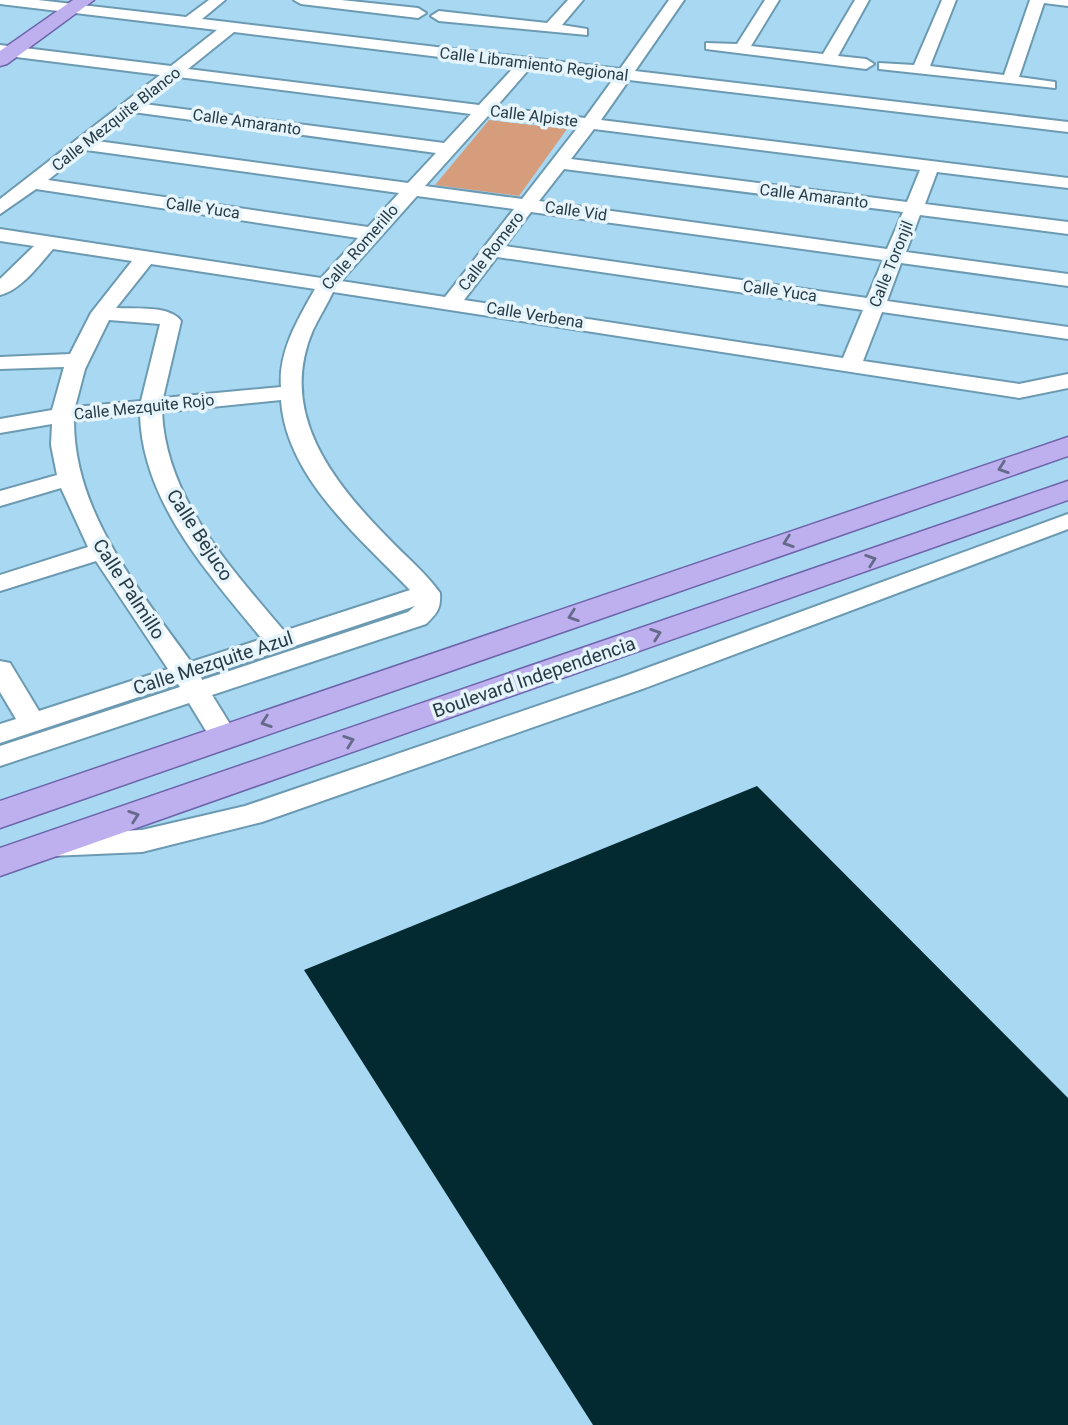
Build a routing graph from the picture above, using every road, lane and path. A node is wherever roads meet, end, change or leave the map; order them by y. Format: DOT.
graph roads {
  1 [pos="0,0"];
  2 [pos="97,0"];
  3 [pos="218,0"];
  4 [pos="310,0"];
  5 [pos="488,0"];
  6 [pos="576,0"];
  7 [pos="677,0"];
  8 [pos="772,0"];
  9 [pos="862,0"];
  10 [pos="949,0"];
  11 [pos="1037,0"];
  12 [pos="1049,0"];
  13 [pos="1068,2"];
  14 [pos="68,4"];
  15 [pos="397,5"];
  16 [pos="418,13"];
  17 [pos="439,16"];
  18 [pos="195,18"];
  19 [pos="468,19"];
  20 [pos="230,28"];
  21 [pos="551,28"];
  22 [pos="582,33"];
  23 [pos="712,47"];
  24 [pos="3,50"];
  25 [pos="741,50"];
  26 [pos="828,60"];
  27 [pos="526,63"];
  28 [pos="866,64"];
  29 [pos="885,66"];
  30 [pos="626,69"];
  31 [pos="920,70"];
  32 [pos="176,71"];
  33 [pos="1010,80"];
  34 [pos="1049,85"];
  35 [pos="131,107"];
  36 [pos="483,110"];
  37 [pos="1068,114"];
  38 [pos="590,123"];
  39 [pos="1068,127"];
  40 [pos="83,144"];
  41 [pos="447,149"];
  42 [pos="560,163"];
  43 [pos="931,165"];
  44 [pos="34,183"];
  45 [pos="1068,183"];
  46 [pos="411,189"];
  47 [pos="527,205"];
  48 [pos="0,208"];
  49 [pos="913,209"];
  50 [pos="1068,229"];
  51 [pos="373,234"];
  52 [pos="0,235"];
  53 [pos="48,242"];
  54 [pos="492,250"];
  55 [pos="147,256"];
  56 [pos="895,256"];
  57 [pos="1068,280"];
  58 [pos="328,283"];
  59 [pos="0,289"];
  60 [pos="452,302"];
  61 [pos="875,305"];
  62 [pos="101,313"];
  63 [pos="1068,333"];
  64 [pos="78,360"];
  65 [pos="0,363"];
  66 [pos="851,364"];
  67 [pos="1068,381"];
  68 [pos="288,393"];
  69 [pos="150,406"];
  70 [pos="62,415"];
  71 [pos="0,426"];
  72 [pos="1068,446"];
  73 [pos="71,478"];
  74 [pos="1068,490"];
  75 [pos="0,499"];
  76 [pos="1068,521"];
  77 [pos="100,551"];
  78 [pos="0,583"];
  79 [pos="427,593"];
  80 [pos="279,642"];
  81 [pos="0,669"];
  82 [pos="189,681"];
  83 [pos="32,723"];
  84 [pos="0,734"];
  85 [pos="224,737"];
  86 [pos="0,756"];
  87 [pos="0,815"];
  88 [pos="50,845"];
  89 [pos="0,862"];
  1 -- 14 [label="street, Calle Libramiento Regional"];
  2 -- 18 [label="street, Calle Libramiento Regional"];
  3 -- 18 [label="street"];
  4 -- 15 [label="street"];
  5 -- 19 [label="street"];
  6 -- 21 [label="street"];
  7 -- 30 [label="street, Calle Romero"];
  8 -- 25 [label="street"];
  9 -- 26 [label="street"];
  10 -- 31 [label="street"];
  11 -- 33 [label="street"];
  12 -- 13 [label="street"];
  14 -- 18 [label="street, Calle Libramiento Regional"];
  14 -- 24 [label="main road"];
  15 -- 16 [label="street"];
  17 -- 19 [label="street"];
  18 -- 20 [label="street, Calle Libramiento Regional"];
  18 -- 30 [label="street, Calle Libramiento Regional"];
  19 -- 21 [label="street"];
  20 -- 27 [label="street, Calle Libramiento Regional"];
  20 -- 32 [label="street, Calle Mezquite Blanco"];
  21 -- 22 [label="street"];
  23 -- 25 [label="street"];
  24 -- 32 [label="street, Calle Alpiste"];
  25 -- 26 [label="street"];
  26 -- 28 [label="street"];
  27 -- 30 [label="street, Calle Libramiento Regional"];
  27 -- 36 [label="street, Calle Romerillo"];
  29 -- 31 [label="street"];
  30 -- 37 [label="street, Calle Libramiento Regional"];
  30 -- 38 [label="street, Calle Romero"];
  30 -- 39 [label="street, Calle Libramiento Regional"];
  31 -- 33 [label="street"];
  32 -- 35 [label="street, Calle Mezquite Blanco"];
  32 -- 36 [label="street, Calle Alpiste"];
  33 -- 34 [label="street"];
  35 -- 40 [label="street, Calle Mezquite Blanco"];
  35 -- 41 [label="street, Calle Amaranto"];
  36 -- 38 [label="street, Calle Alpiste"];
  36 -- 41 [label="street, Calle Romerillo"];
  38 -- 42 [label="street, Calle Romero"];
  38 -- 43 [label="street, Calle Alpiste"];
  40 -- 44 [label="street, Calle Mezquite Blanco"];
  40 -- 46 [label="street, Calle Vid"];
  41 -- 46 [label="street, Calle Romerillo"];
  42 -- 47 [label="street, Calle Romero"];
  42 -- 49 [label="street, Calle Amaranto"];
  43 -- 45 [label="street, Calle Alpiste"];
  43 -- 49 [label="street, Calle Toronjil"];
  44 -- 48 [label="street, Calle Mezquite Blanco"];
  44 -- 51 [label="street, Calle Yuca"];
  46 -- 47 [label="street, Calle Vid"];
  46 -- 51 [label="street, Calle Romerillo"];
  47 -- 54 [label="street, Calle Romero"];
  47 -- 56 [label="street, Calle Vid"];
  49 -- 50 [label="street, Calle Amaranto"];
  49 -- 56 [label="street, Calle Toronjil"];
  51 -- 58 [label="street, Calle Romerillo"];
  52 -- 53 [label="street, Calle Verbena"];
  53 -- 55 [label="street, Calle Verbena"];
  53 -- 59 [label="street"];
  54 -- 60 [label="street, Calle Romero"];
  54 -- 61 [label="street, Calle Yuca"];
  55 -- 58 [label="street, Calle Verbena"];
  55 -- 62 [label="street, Calle Palmillo"];
  56 -- 57 [label="street, Calle Vid"];
  56 -- 61 [label="street, Calle Toronjil"];
  58 -- 60 [label="street, Calle Verbena"];
  58 -- 68 [label="street, Calle Romerillo"];
  60 -- 66 [label="street, Calle Verbena"];
  61 -- 63 [label="street, Calle Yuca"];
  61 -- 66 [label="street, Calle Toronjil"];
  62 -- 64 [label="street, Calle Palmillo"];
  62 -- 69 [label="street, Calle Bejuco"];
  64 -- 65 [label="street"];
  64 -- 70 [label="street, Calle Palmillo"];
  66 -- 67 [label="street, Calle Verbena"];
  68 -- 69 [label="street, Calle Mezquite Rojo"];
  68 -- 79 [label="street, Calle Romerillo"];
  69 -- 70 [label="street, Calle Mezquite Rojo"];
  69 -- 80 [label="street, Calle Bejuco"];
  70 -- 71 [label="street, Calle Mezquite Rojo"];
  70 -- 73 [label="street, Calle Palmillo"];
  72 -- 85 [label="main road, one-way"];
  73 -- 75 [label="street"];
  73 -- 77 [label="street, Calle Palmillo"];
  88 -- 74 [label="main road, Boulevard Independencia, one-way"];
  76 -- 88 [label="street"];
  77 -- 78 [label="street"];
  77 -- 82 [label="street, Calle Palmillo"];
  79 -- 80 [label="street, Calle Mezquite Azul"];
  79 -- 82 [label="street"];
  80 -- 82 [label="street, Calle Mezquite Azul"];
  81 -- 83 [label="street"];
  82 -- 83 [label="street, Calle Mezquite Azul"];
  82 -- 85 [label="street, Calle Palmillo"];
  82 -- 86 [label="street"];
  83 -- 84 [label="street, Calle Mezquite Azul"];
  85 -- 87 [label="main road"];
  88 -- 89 [label="main road, Boulevard Independencia"];
}
